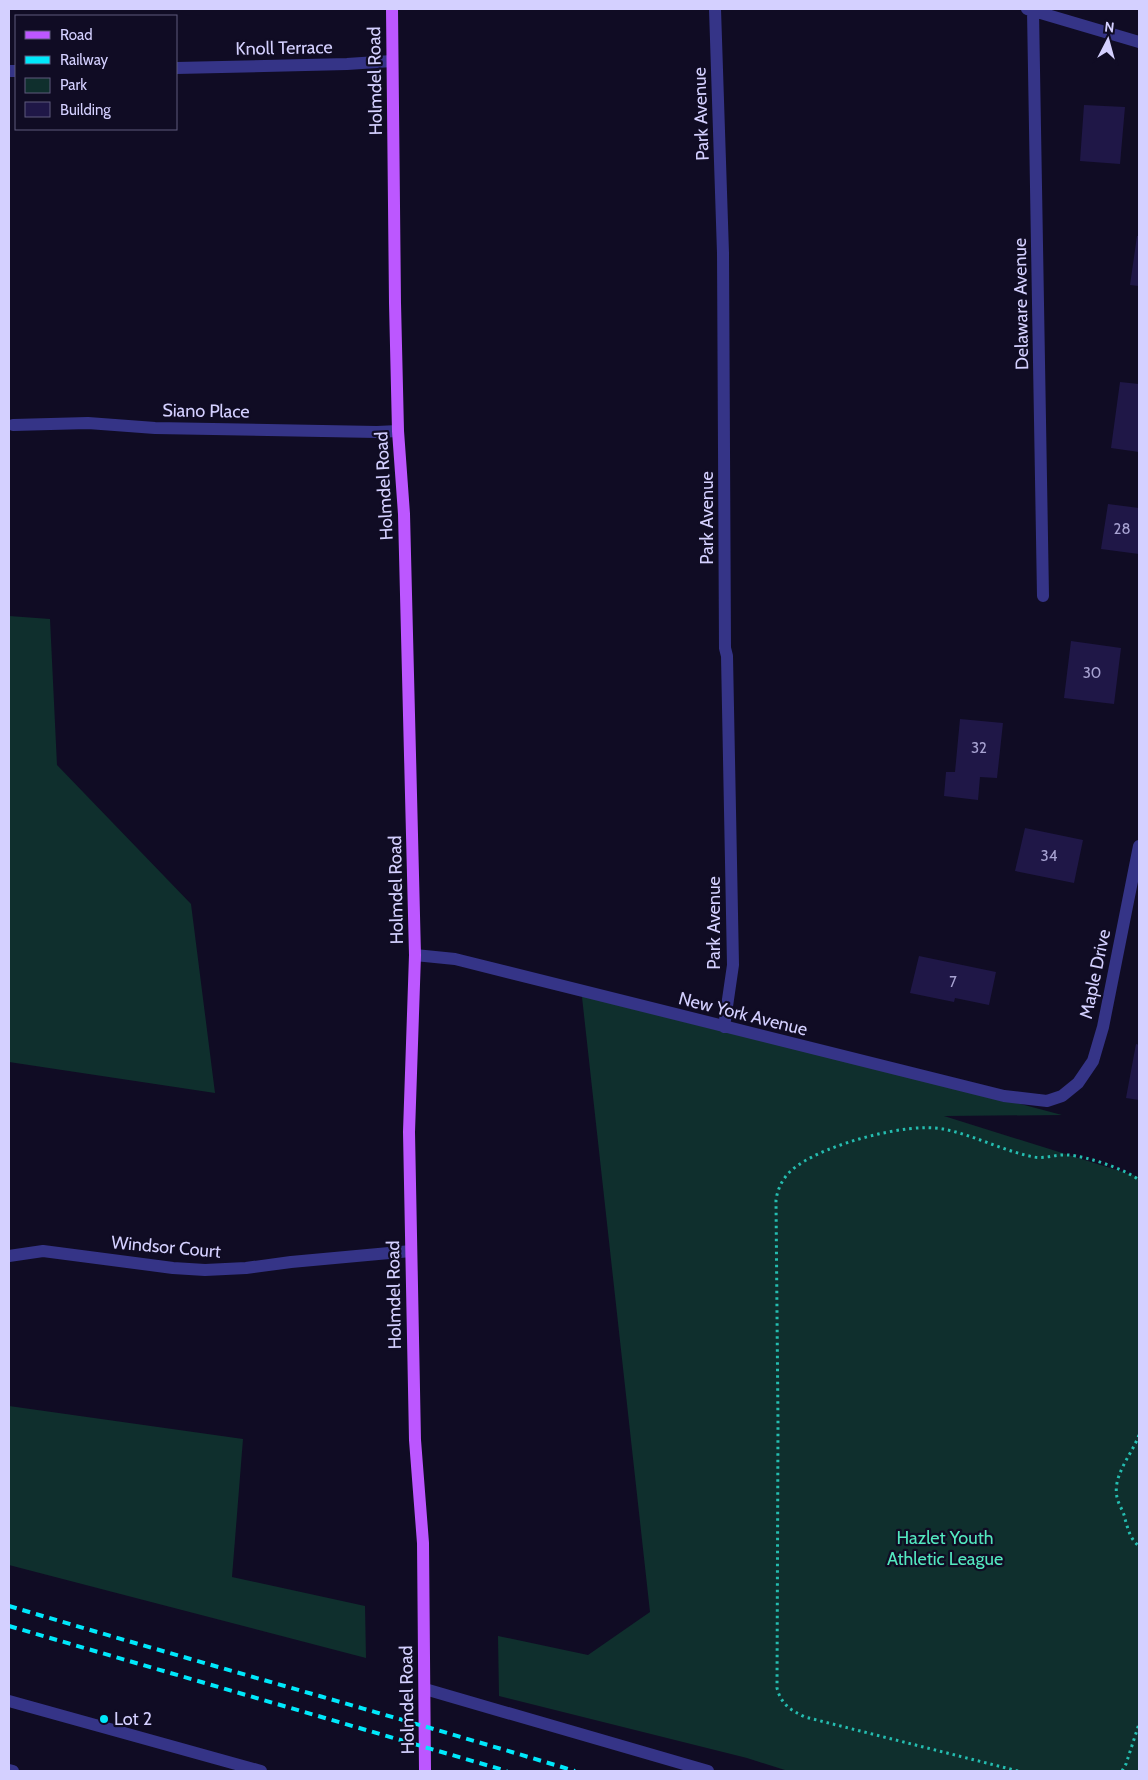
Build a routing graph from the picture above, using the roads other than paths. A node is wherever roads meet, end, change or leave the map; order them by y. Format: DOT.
graph roads {
  1 [pos="392,9"];
  2 [pos="715,9"];
  3 [pos="1029,10"];
  4 [pos="1139,42"];
  5 [pos="392,61"];
  6 [pos="178,68"];
  7 [pos="13,425"];
  8 [pos="398,431"];
  9 [pos="1043,596"];
  10 [pos="1139,846"];
  11 [pos="415,955"];
  12 [pos="724,1027"];
  13 [pos="1062,1096"];
  14 [pos="411,1250"];
  15 [pos="9,1256"];
  16 [pos="425,1689"];
  17 [pos="9,1701"];
  18 [pos="9,1770"];
  19 [pos="13,1771"];
  20 [pos="261,1771"];
  21 [pos="425,1771"];
  22 [pos="708,1771"];
  1 -- 5 [label="main road, Holmdel Road"];
  2 -- 12 [label="street, Park Avenue"];
  3 -- 4 [label="street"];
  3 -- 9 [label="street, Delaware Avenue"];
  5 -- 6 [label="street, Knoll Terrace"];
  5 -- 8 [label="main road, Holmdel Road"];
  7 -- 8 [label="street, Siano Place"];
  8 -- 11 [label="main road, Holmdel Road"];
  10 -- 13 [label="street, Maple Drive"];
  11 -- 12 [label="street, New York Avenue"];
  11 -- 14 [label="main road, Holmdel Road"];
  12 -- 13 [label="street, New York Avenue"];
  14 -- 15 [label="street, Windsor Court"];
  14 -- 16 [label="main road, Holmdel Road"];
  16 -- 21 [label="main road, Holmdel Road"];
  16 -- 22 [label="street"];
  17 -- 20 [label="street"];
  18 -- 19 [label="street"];
}
